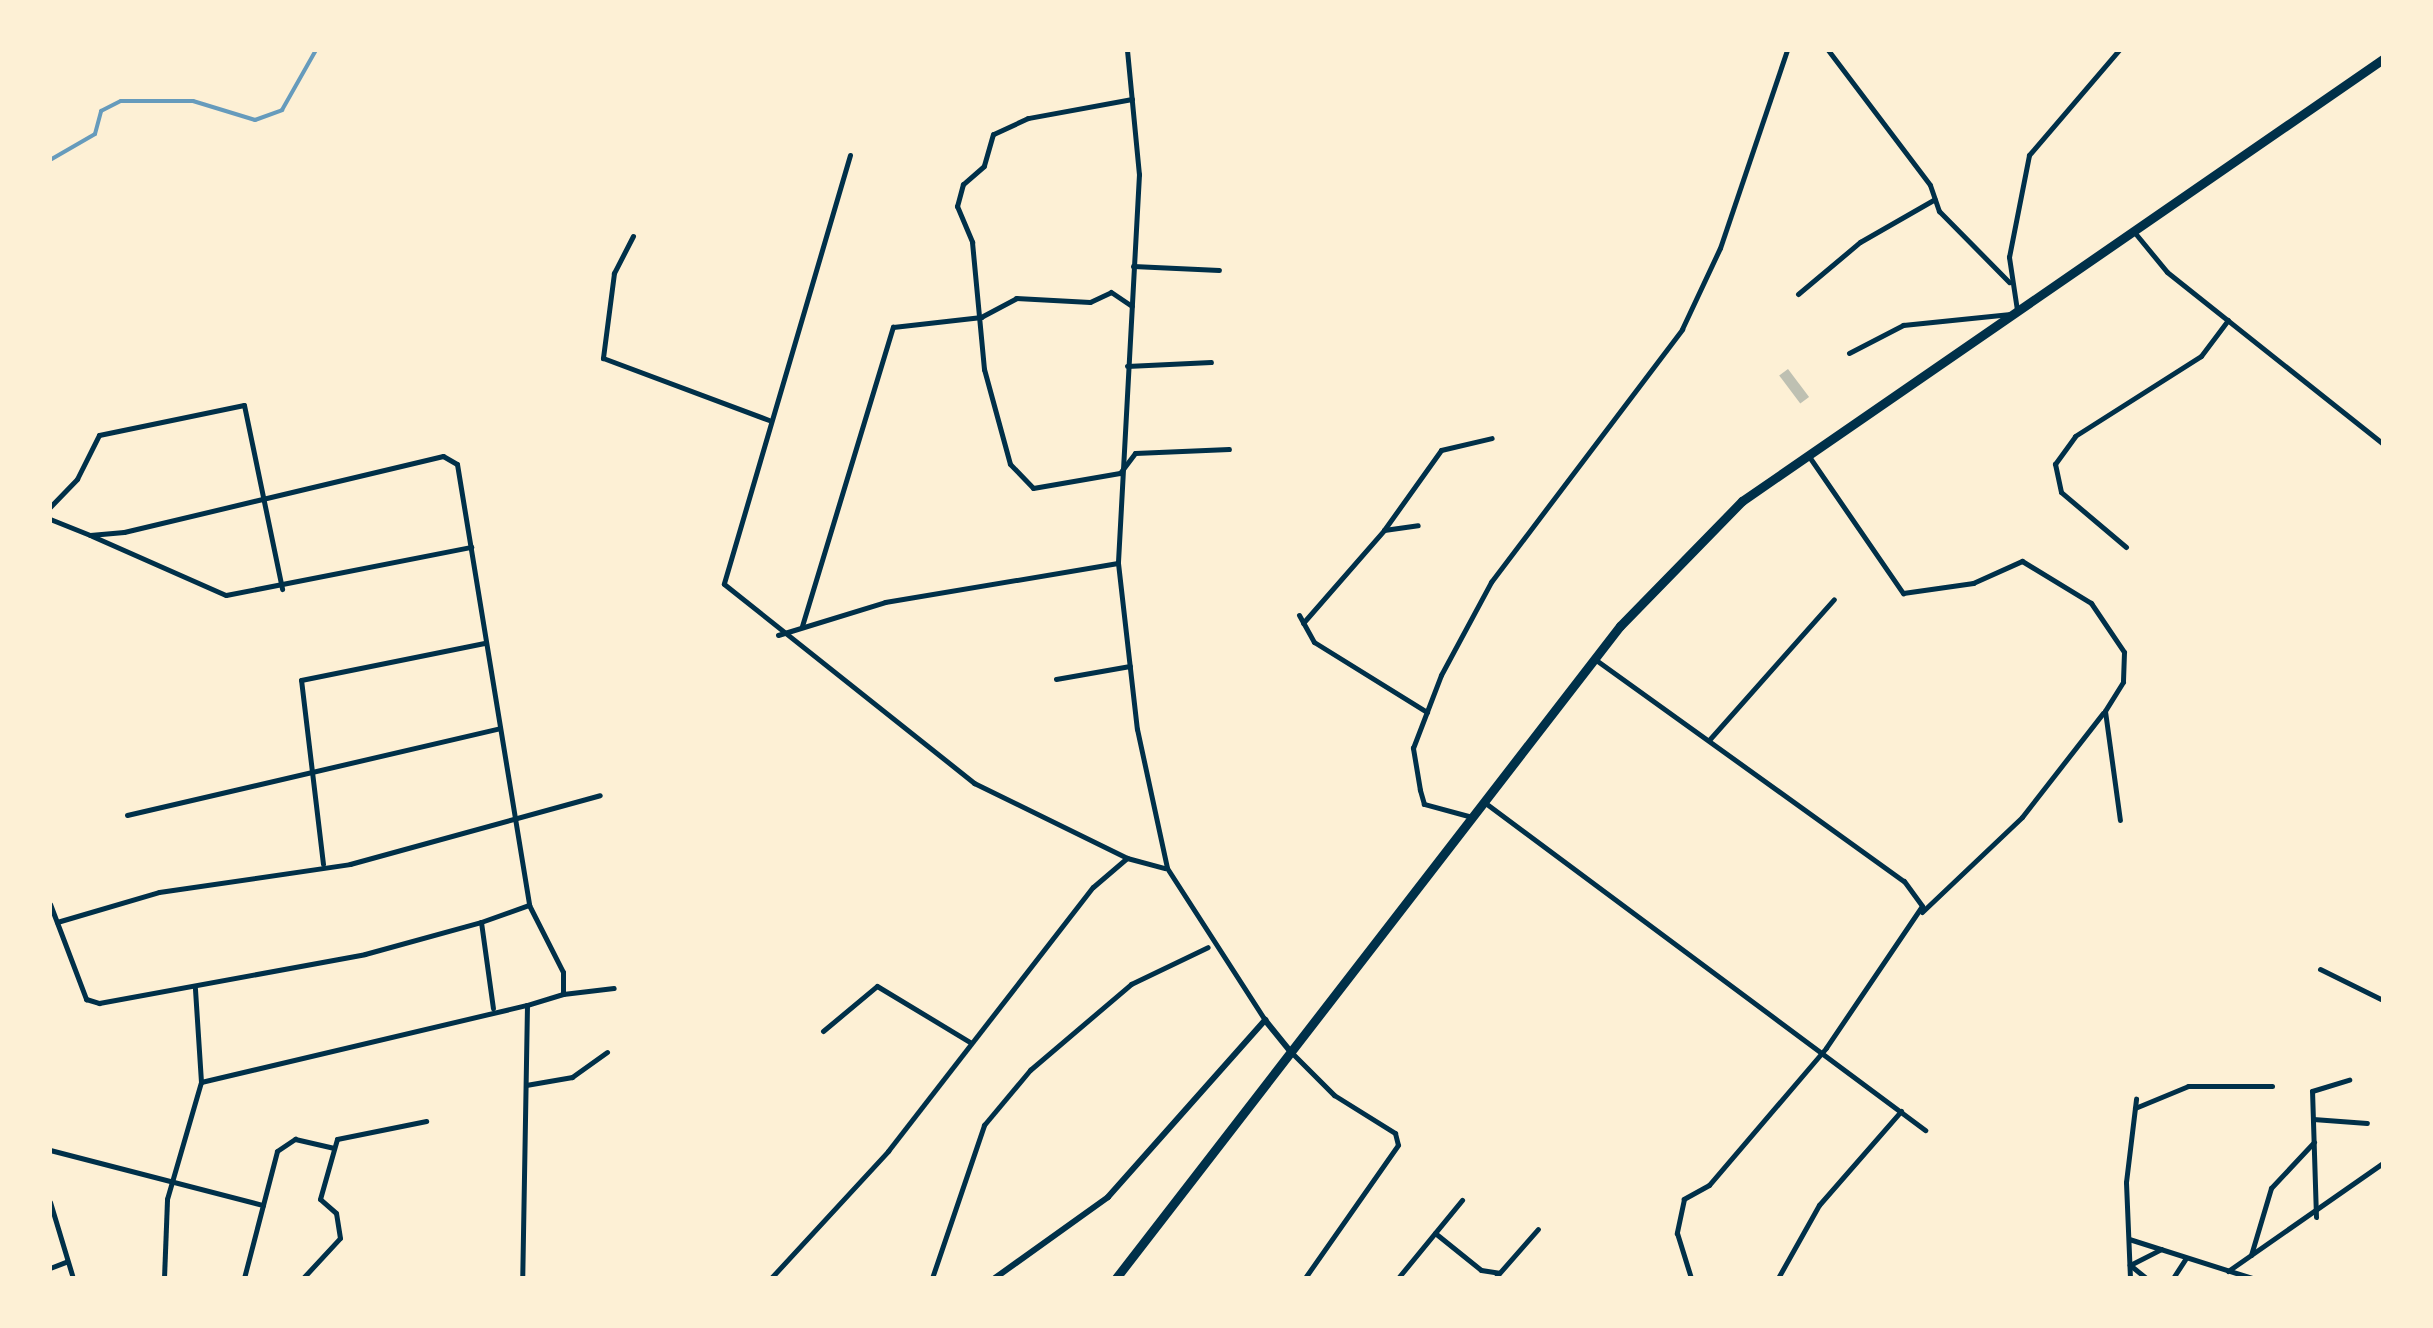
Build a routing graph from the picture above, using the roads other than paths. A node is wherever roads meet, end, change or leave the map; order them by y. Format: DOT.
graph roads {
  1 [pos="1127,50"];
  2 [pos="1788,50"];
  3 [pos="1828,50"];
  4 [pos="2119,50"];
  5 [pos="2383,60"];
  6 [pos="1132,98"];
  7 [pos="850,154"];
  8 [pos="1935,199"];
  9 [pos="2135,233"];
  10 [pos="632,236"];
  11 [pos="1133,266"];
  12 [pos="1220,270"];
  13 [pos="2010,282"];
  14 [pos="1798,294"];
  15 [pos="1132,306"];
  16 [pos="2018,314"];
  17 [pos="981,317"];
  18 [pos="2228,320"];
  19 [pos="1849,353"];
  20 [pos="1211,362"];
  21 [pos="1127,366"];
  22 [pos="769,420"];
  23 [pos="1492,438"];
  24 [pos="2383,444"];
  25 [pos="1229,448"];
  26 [pos="1808,455"];
  27 [pos="1120,473"];
  28 [pos="266,504"];
  29 [pos="50,507"];
  30 [pos="50,519"];
  31 [pos="1418,525"];
  32 [pos="1384,530"];
  33 [pos="90,535"];
  34 [pos="2126,547"];
  35 [pos="470,548"];
  36 [pos="1118,563"];
  37 [pos="282,588"];
  38 [pos="1834,599"];
  39 [pos="1300,615"];
  40 [pos="1303,623"];
  41 [pos="802,626"];
  42 [pos="778,635"];
  43 [pos="484,643"];
  44 [pos="1594,658"];
  45 [pos="1130,666"];
  46 [pos="1056,679"];
  47 [pos="2105,711"];
  48 [pos="1426,712"];
  49 [pos="498,729"];
  50 [pos="1709,740"];
  51 [pos="313,774"];
  52 [pos="600,795"];
  53 [pos="1484,802"];
  54 [pos="127,814"];
  55 [pos="1472,817"];
  56 [pos="2120,820"];
  57 [pos="513,821"];
  58 [pos="1127,858"];
  59 [pos="323,864"];
  60 [pos="1167,868"];
  61 [pos="50,904"];
  62 [pos="529,905"];
  63 [pos="1921,913"];
  64 [pos="58,922"];
  65 [pos="481,922"];
  66 [pos="1210,947"];
  67 [pos="2320,969"];
  68 [pos="195,988"];
  69 [pos="614,988"];
  70 [pos="563,994"];
  71 [pos="2383,1000"];
  72 [pos="527,1005"];
  73 [pos="493,1008"];
  74 [pos="1265,1020"];
  75 [pos="823,1031"];
  76 [pos="970,1042"];
  77 [pos="1289,1050"];
  78 [pos="607,1052"];
  79 [pos="1814,1054"];
  80 [pos="2349,1080"];
  81 [pos="200,1082"];
  82 [pos="526,1085"];
  83 [pos="2272,1086"];
  84 [pos="2136,1099"];
  85 [pos="2135,1108"];
  86 [pos="1901,1110"];
  87 [pos="426,1120"];
  88 [pos="2313,1120"];
  89 [pos="2367,1123"];
  90 [pos="1925,1130"];
  91 [pos="2314,1142"];
  92 [pos="333,1148"];
  93 [pos="50,1150"];
  94 [pos="2383,1163"];
  95 [pos="173,1178"];
  96 [pos="1462,1200"];
  97 [pos="50,1202"];
  98 [pos="263,1206"];
  99 [pos="2316,1216"];
  100 [pos="1538,1229"];
  101 [pos="1435,1232"];
  102 [pos="2130,1238"];
  103 [pos="2161,1249"];
  104 [pos="2186,1258"];
  105 [pos="2250,1258"];
  106 [pos="66,1262"];
  107 [pos="2130,1266"];
  108 [pos="50,1268"];
  109 [pos="2228,1272"];
  110 [pos="1497,1275"];
  111 [pos="73,1278"];
  112 [pos="164,1278"];
  113 [pos="244,1278"];
  114 [pos="303,1278"];
  115 [pos="522,1278"];
  116 [pos="770,1278"];
  117 [pos="932,1278"];
  118 [pos="994,1278"];
  119 [pos="1116,1278"];
  120 [pos="1304,1278"];
  121 [pos="1398,1278"];
  122 [pos="1691,1278"];
  123 [pos="1778,1278"];
  124 [pos="2130,1278"];
  125 [pos="2146,1278"];
  126 [pos="2172,1278"];
  127 [pos="2252,1278"];
  1 -- 6 [label="street"];
  2 -- 48 [label="street"];
  3 -- 8 [label="street"];
  4 -- 13 [label="street"];
  5 -- 9 [label="highway"];
  6 -- 11 [label="street"];
  6 -- 17 [label="street"];
  7 -- 22 [label="street"];
  8 -- 13 [label="street"];
  8 -- 14 [label="street"];
  9 -- 16 [label="highway"];
  9 -- 18 [label="street"];
  10 -- 22 [label="street"];
  11 -- 12 [label="street"];
  11 -- 15 [label="street"];
  13 -- 16 [label="street"];
  15 -- 17 [label="street"];
  15 -- 21 [label="street"];
  16 -- 19 [label="street"];
  16 -- 26 [label="highway"];
  17 -- 27 [label="street"];
  17 -- 41 [label="street"];
  18 -- 24 [label="street"];
  18 -- 34 [label="street"];
  20 -- 21 [label="street"];
  21 -- 27 [label="street"];
  22 -- 42 [label="street"];
  23 -- 32 [label="street"];
  25 -- 27 [label="street"];
  26 -- 44 [label="highway"];
  26 -- 47 [label="street"];
  27 -- 36 [label="street"];
  28 -- 29 [label="street"];
  28 -- 33 [label="street"];
  28 -- 35 [label="street"];
  28 -- 37 [label="street"];
  30 -- 33 [label="street"];
  31 -- 32 [label="street"];
  32 -- 40 [label="street"];
  33 -- 37 [label="street"];
  35 -- 37 [label="street"];
  35 -- 43 [label="street"];
  36 -- 41 [label="street"];
  36 -- 45 [label="street"];
  38 -- 50 [label="street"];
  39 -- 40 [label="street"];
  40 -- 48 [label="street"];
  41 -- 42 [label="street"];
  42 -- 58 [label="street"];
  43 -- 49 [label="street"];
  43 -- 51 [label="street"];
  44 -- 50 [label="street"];
  44 -- 53 [label="highway"];
  45 -- 46 [label="street"];
  45 -- 60 [label="street"];
  47 -- 56 [label="street"];
  47 -- 63 [label="street"];
  48 -- 55 [label="street"];
  49 -- 51 [label="street"];
  49 -- 57 [label="street"];
  50 -- 63 [label="street"];
  51 -- 54 [label="street"];
  51 -- 59 [label="street"];
  52 -- 57 [label="street"];
  53 -- 55 [label="highway"];
  53 -- 79 [label="street"];
  55 -- 77 [label="highway"];
  57 -- 59 [label="street"];
  57 -- 62 [label="street"];
  58 -- 60 [label="street"];
  58 -- 76 [label="street"];
  59 -- 64 [label="street"];
  60 -- 66 [label="street"];
  61 -- 64 [label="street"];
  62 -- 65 [label="street"];
  62 -- 70 [label="street"];
  63 -- 79 [label="street"];
  64 -- 68 [label="street"];
  65 -- 68 [label="street"];
  65 -- 73 [label="street"];
  66 -- 74 [label="street"];
  66 -- 117 [label="street"];
  67 -- 71 [label="street"];
  68 -- 81 [label="street"];
  69 -- 70 [label="street"];
  70 -- 72 [label="street"];
  72 -- 73 [label="street"];
  72 -- 82 [label="street"];
  73 -- 81 [label="street"];
  74 -- 77 [label="street"];
  74 -- 118 [label="street"];
  75 -- 76 [label="street"];
  76 -- 116 [label="street"];
  77 -- 119 [label="highway"];
  77 -- 120 [label="street"];
  78 -- 82 [label="street"];
  79 -- 86 [label="street"];
  79 -- 122 [label="street"];
  80 -- 88 [label="street"];
  81 -- 95 [label="street"];
  82 -- 115 [label="street"];
  83 -- 85 [label="street"];
  84 -- 85 [label="street"];
  85 -- 102 [label="street"];
  86 -- 90 [label="street"];
  86 -- 123 [label="street"];
  87 -- 92 [label="street"];
  88 -- 89 [label="street"];
  88 -- 91 [label="street"];
  91 -- 99 [label="street"];
  91 -- 105 [label="street"];
  92 -- 98 [label="street"];
  92 -- 114 [label="street"];
  93 -- 95 [label="street"];
  94 -- 99 [label="street"];
  95 -- 98 [label="street"];
  95 -- 112 [label="street"];
  96 -- 101 [label="street"];
  97 -- 106 [label="street"];
  98 -- 113 [label="street"];
  99 -- 105 [label="street"];
  100 -- 110 [label="street"];
  101 -- 110 [label="street"];
  101 -- 121 [label="street"];
  102 -- 103 [label="street"];
  102 -- 107 [label="street"];
  103 -- 104 [label="street"];
  103 -- 107 [label="street"];
  104 -- 109 [label="street"];
  104 -- 126 [label="street"];
  105 -- 109 [label="street"];
  106 -- 108 [label="street"];
  106 -- 111 [label="street"];
  107 -- 124 [label="street"];
  107 -- 125 [label="street"];
  109 -- 127 [label="street"];
}
